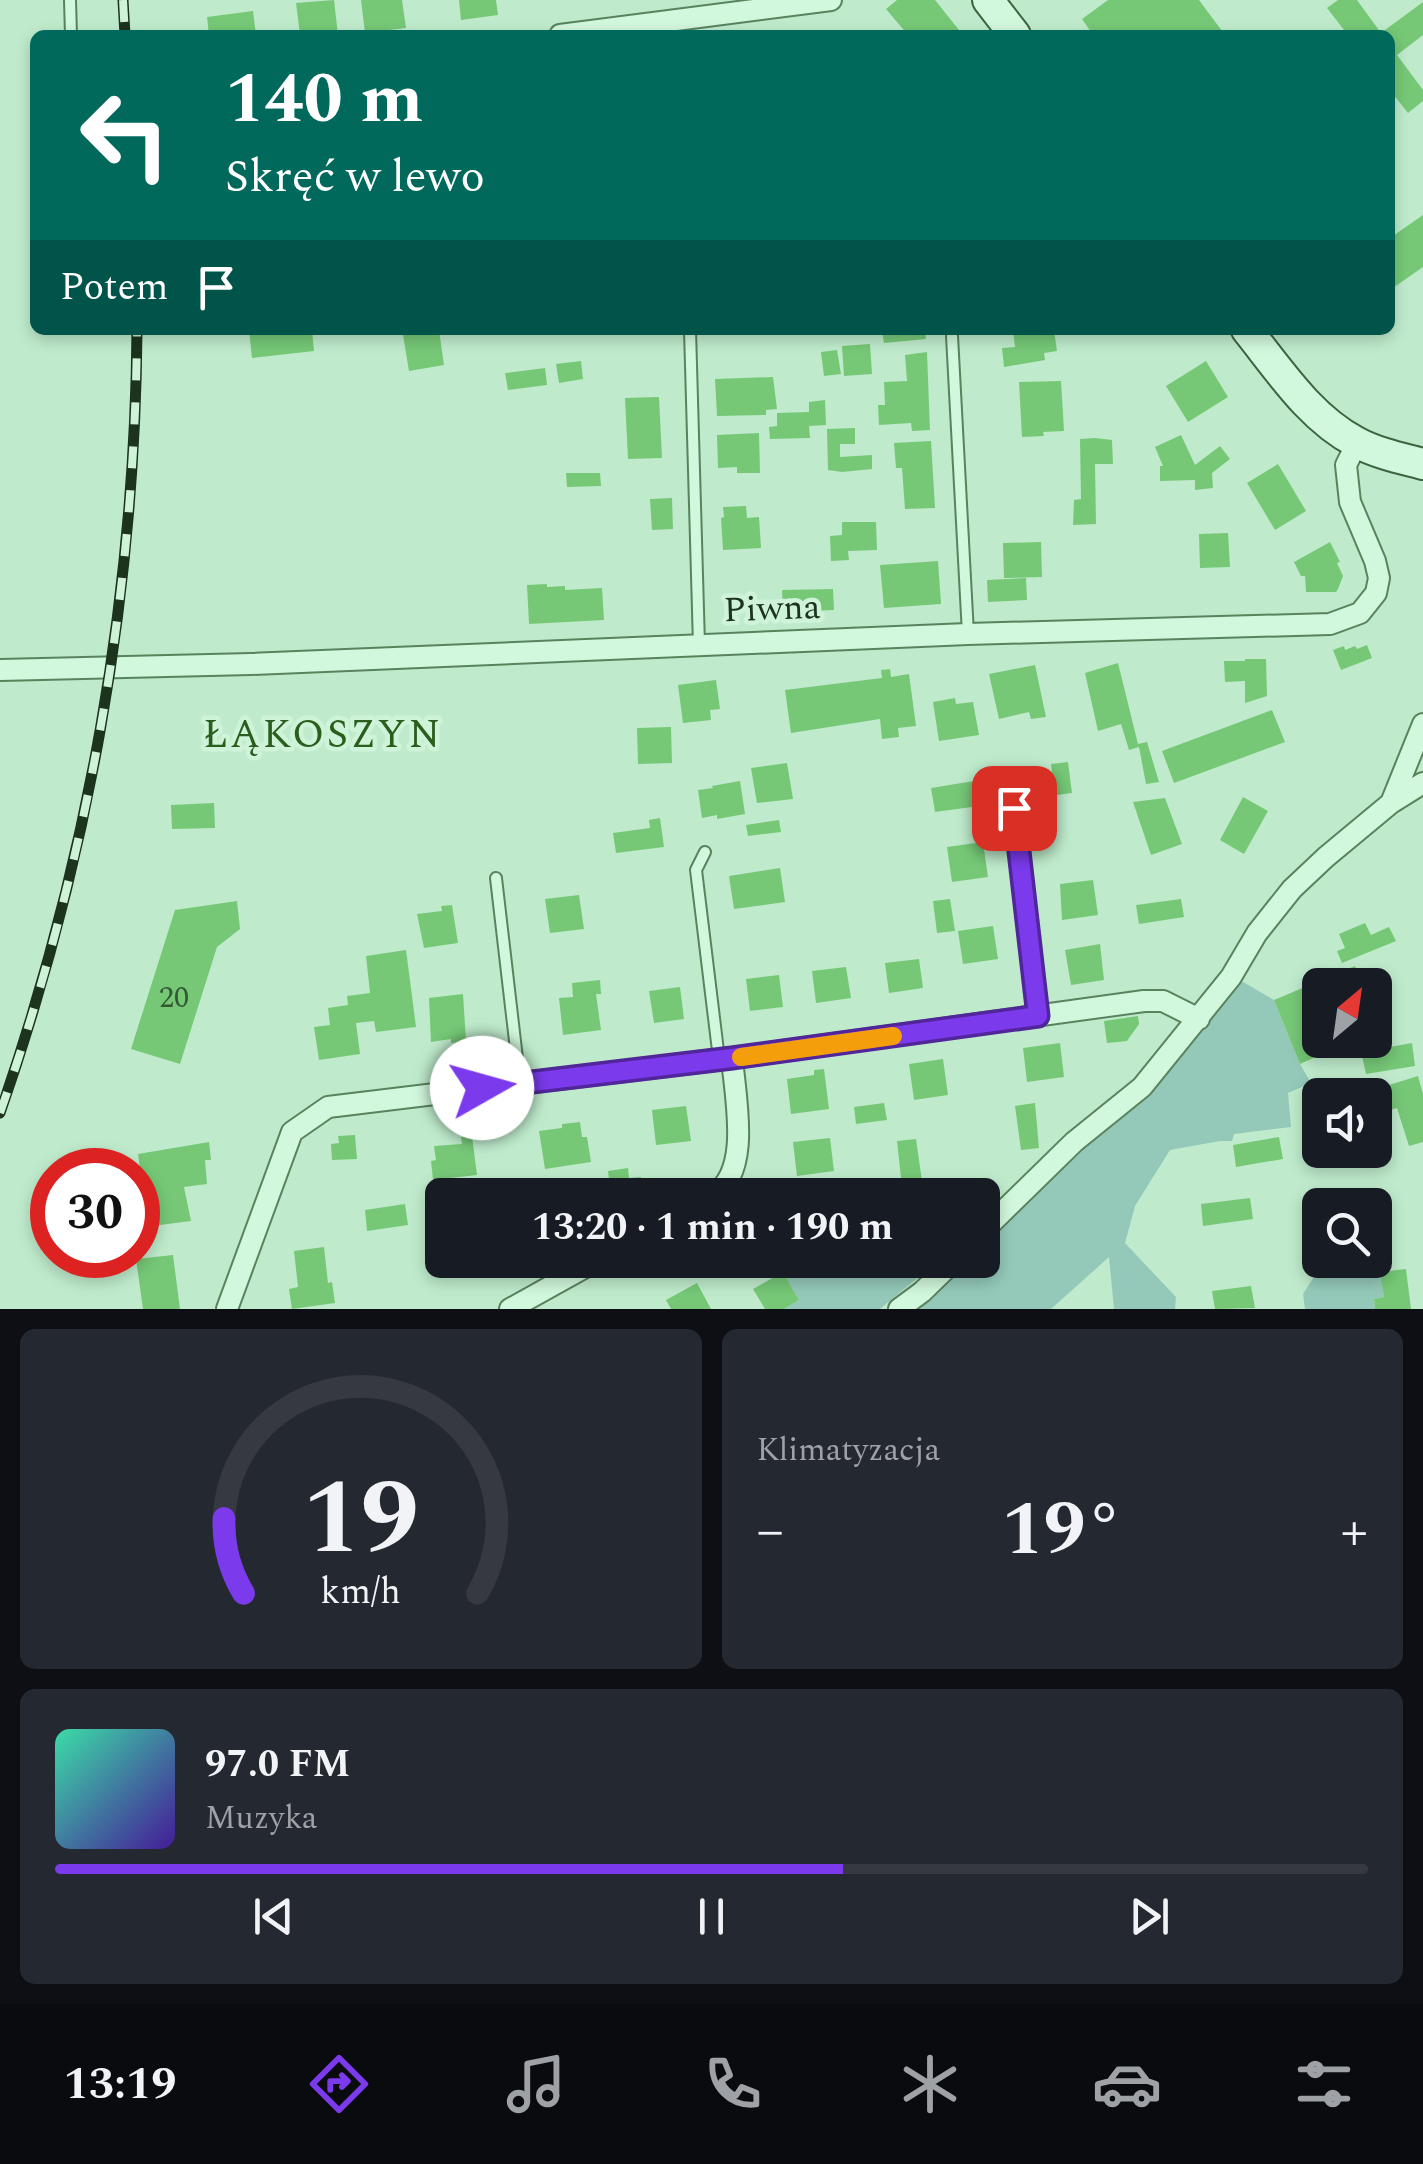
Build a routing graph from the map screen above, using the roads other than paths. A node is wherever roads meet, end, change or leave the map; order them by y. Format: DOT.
graph roads {
  1 [pos="70,0"];
  2 [pos="831,0"];
  3 [pos="988,0"];
  4 [pos="71,30"];
  5 [pos="599,30"];
  6 [pos="1011,30"];
  7 [pos="690,335"];
  8 [pos="1251,335"];
  9 [pos="952,336"];
  10 [pos="1357,443"];
  11 [pos="1423,464"];
  12 [pos="968,634"];
  13 [pos="699,645"];
  14 [pos="0,670"];
  15 [pos="1423,724"];
  16 [pos="1415,759"];
  17 [pos="1423,784"];
  18 [pos="1391,802"];
  19 [pos="1014,808"];
  20 [pos="705,852"];
  21 [pos="496,878"];
  22 [pos="1038,1016"];
  23 [pos="1199,1019"];
  24 [pos="726,1058"];
  25 [pos="520,1084"];
  26 [pos="729,1178"];
  27 [pos="1000,1214"];
  28 [pos="566,1278"];
  29 [pos="936,1278"];
  30 [pos="227,1309"];
  31 [pos="510,1309"];
  32 [pos="899,1309"];
  1 -- 4 [label="lane"];
  2 -- 5 [label="street"];
  3 -- 6 [label="street"];
  7 -- 13 [label="lane"];
  8 -- 10 [label="street"];
  9 -- 12 [label="lane"];
  10 -- 11 [label="street"];
  10 -- 12 [label="street, Piwna"];
  12 -- 13 [label="street, Piwna"];
  13 -- 14 [label="street, Piwna"];
  15 -- 16 [label="street"];
  16 -- 18 [label="street"];
  17 -- 18 [label="street"];
  18 -- 23 [label="street"];
  19 -- 22 [label="lane"];
  20 -- 24 [label="lane"];
  21 -- 25 [label="lane"];
  22 -- 23 [label="street"];
  22 -- 24 [label="street"];
  23 -- 27 [label="street"];
  24 -- 25 [label="street"];
  24 -- 26 [label="street"];
  25 -- 30 [label="street"];
  28 -- 31 [label="street"];
  29 -- 32 [label="street"];
}
